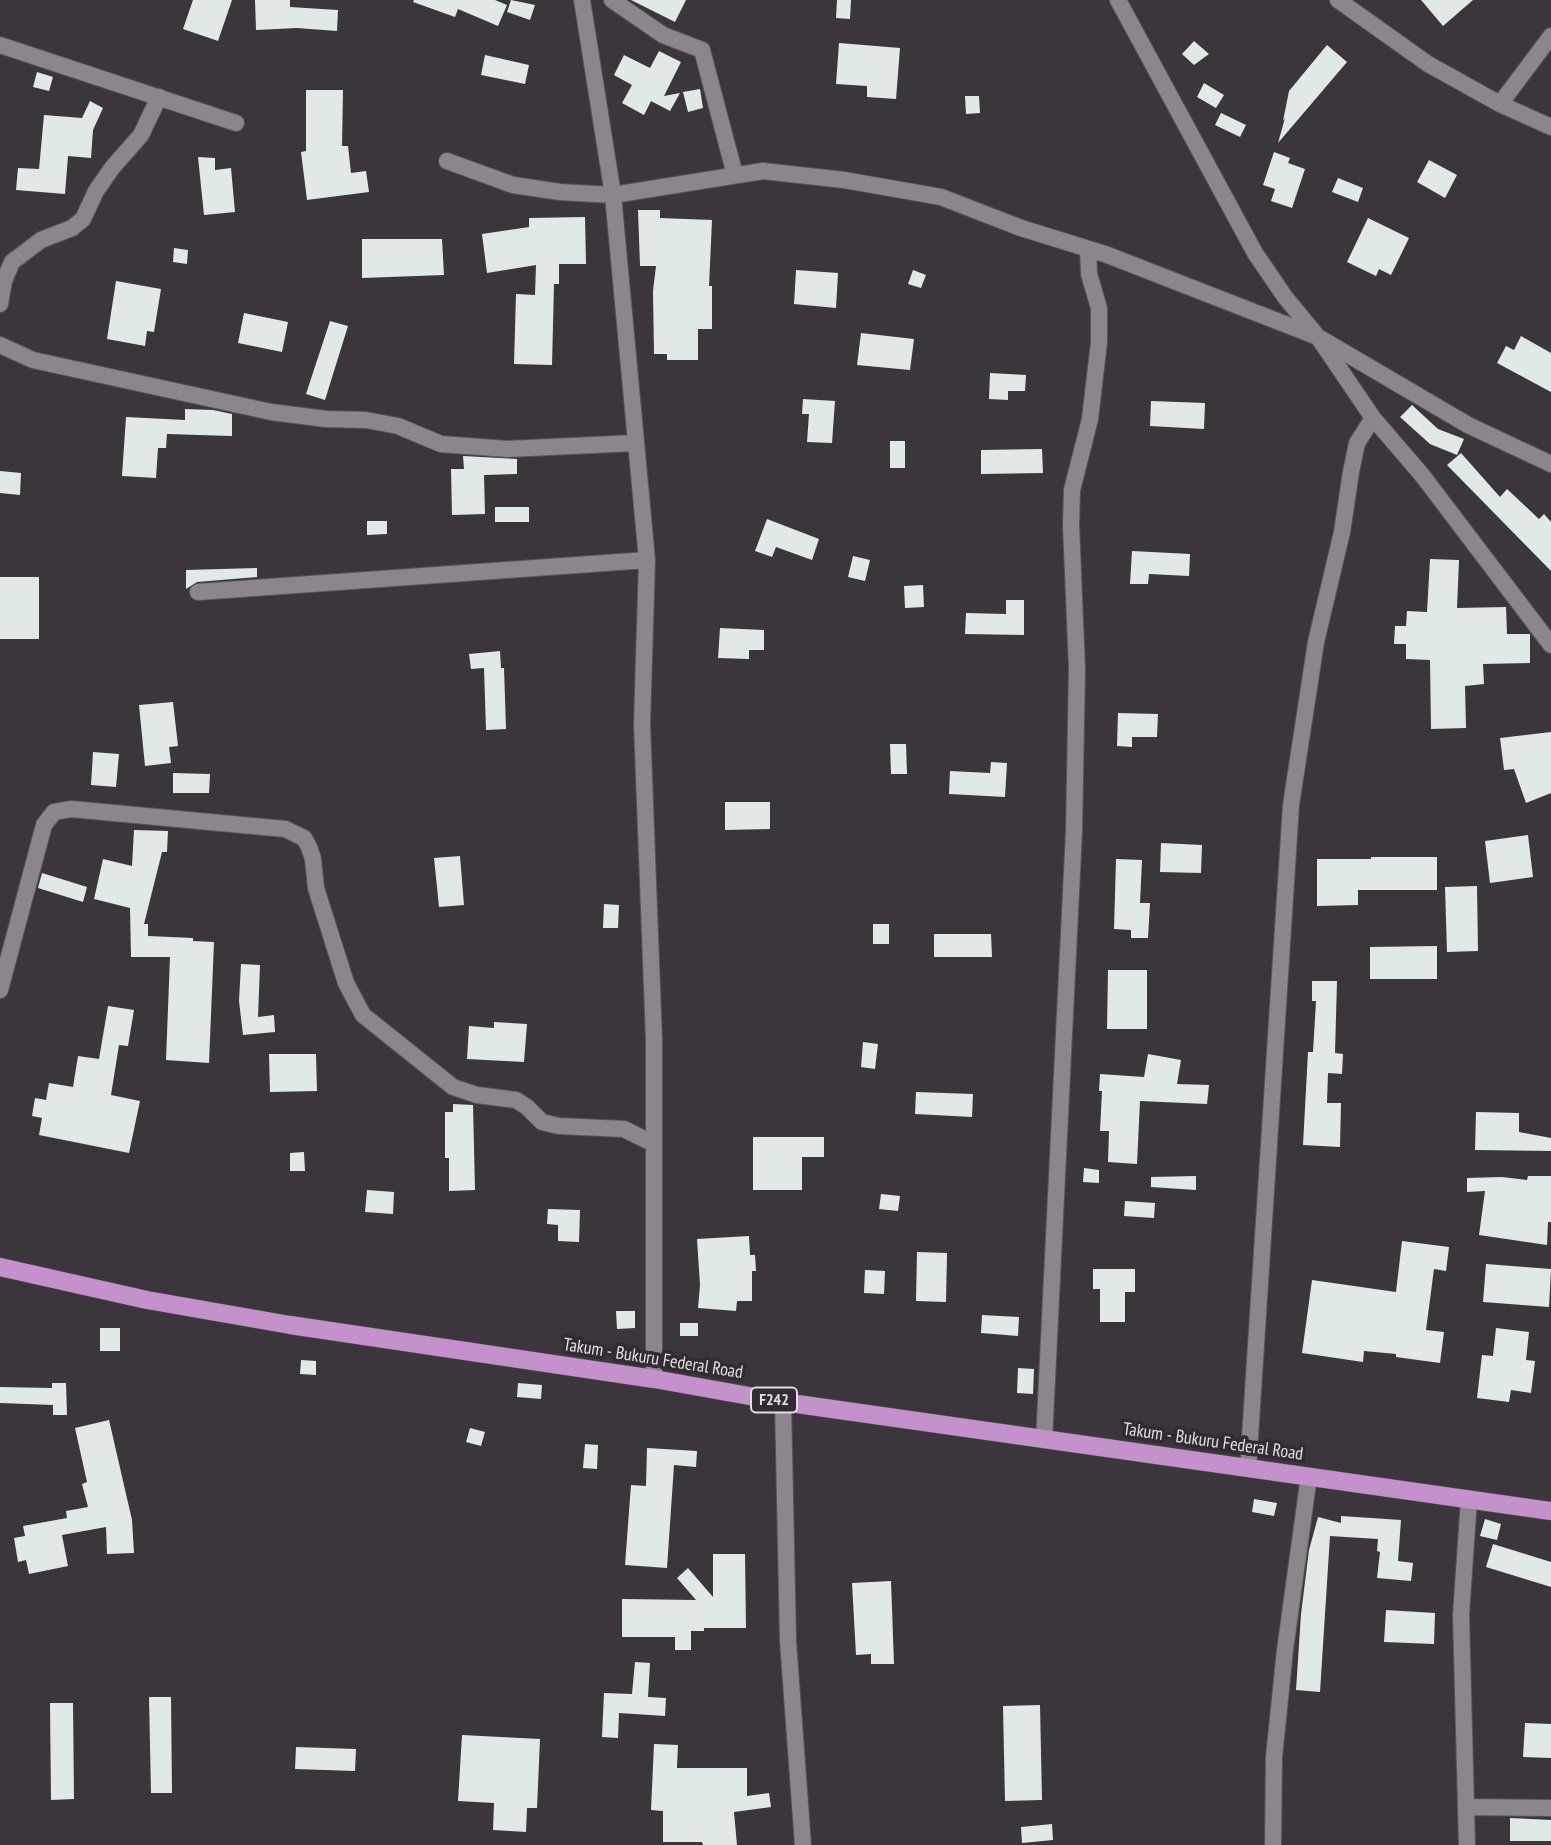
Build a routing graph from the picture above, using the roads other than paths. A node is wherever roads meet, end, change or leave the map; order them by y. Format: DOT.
graph roads {
  1 [pos="582,0"];
  2 [pos="612,0"];
  3 [pos="1118,0"];
  4 [pos="1338,0"];
  5 [pos="1551,36"];
  6 [pos="0,45"];
  7 [pos="159,97"];
  8 [pos="1500,104"];
  9 [pos="236,123"];
  10 [pos="1551,127"];
  11 [pos="447,161"];
  12 [pos="735,175"];
  13 [pos="613,195"];
  14 [pos="1088,249"];
  15 [pos="0,304"];
  16 [pos="1318,337"];
  17 [pos="0,345"];
  18 [pos="1373,418"];
  19 [pos="636,443"];
  20 [pos="1551,464"];
  21 [pos="647,560"];
  22 [pos="198,592"];
  23 [pos="1551,645"];
  24 [pos="0,990"];
  25 [pos="654,1144"];
  26 [pos="0,1267"];
  27 [pos="654,1379"];
  28 [pos="783,1402"];
  29 [pos="1044,1440"];
  30 [pos="1248,1468"];
  31 [pos="1309,1476"];
  32 [pos="1469,1499"];
  33 [pos="1551,1511"];
  34 [pos="1466,1807"];
  35 [pos="1551,1808"];
  36 [pos="803,1845"];
  37 [pos="1273,1845"];
  38 [pos="1467,1845"];
  1 -- 13 [label="street"];
  2 -- 12 [label="street"];
  3 -- 16 [label="street"];
  4 -- 8 [label="street"];
  5 -- 8 [label="street"];
  6 -- 7 [label="street"];
  7 -- 9 [label="street"];
  7 -- 15 [label="street"];
  8 -- 10 [label="street"];
  11 -- 13 [label="street"];
  12 -- 13 [label="street"];
  12 -- 14 [label="street"];
  13 -- 19 [label="street"];
  14 -- 16 [label="street"];
  14 -- 29 [label="street"];
  16 -- 18 [label="street"];
  16 -- 20 [label="street"];
  17 -- 19 [label="street"];
  18 -- 23 [label="street"];
  18 -- 30 [label="street"];
  19 -- 21 [label="street"];
  21 -- 22 [label="street"];
  21 -- 25 [label="street"];
  24 -- 25 [label="street"];
  25 -- 27 [label="street"];
  26 -- 27 [label="main road, Takum - Bukuru Federal Road / F242"];
  27 -- 28 [label="main road, Takum - Bukuru Federal Road / F242"];
  28 -- 29 [label="main road, Takum - Bukuru Federal Road / F242"];
  28 -- 36 [label="street"];
  29 -- 30 [label="main road, Takum - Bukuru Federal Road / F242"];
  30 -- 31 [label="main road, Takum - Bukuru Federal Road / F242"];
  31 -- 32 [label="main road, Takum - Bukuru Federal Road / F242"];
  31 -- 37 [label="street"];
  32 -- 33 [label="main road, Takum - Bukuru Federal Road / F242"];
  32 -- 34 [label="street"];
  34 -- 35 [label="street"];
  34 -- 38 [label="street"];
}
